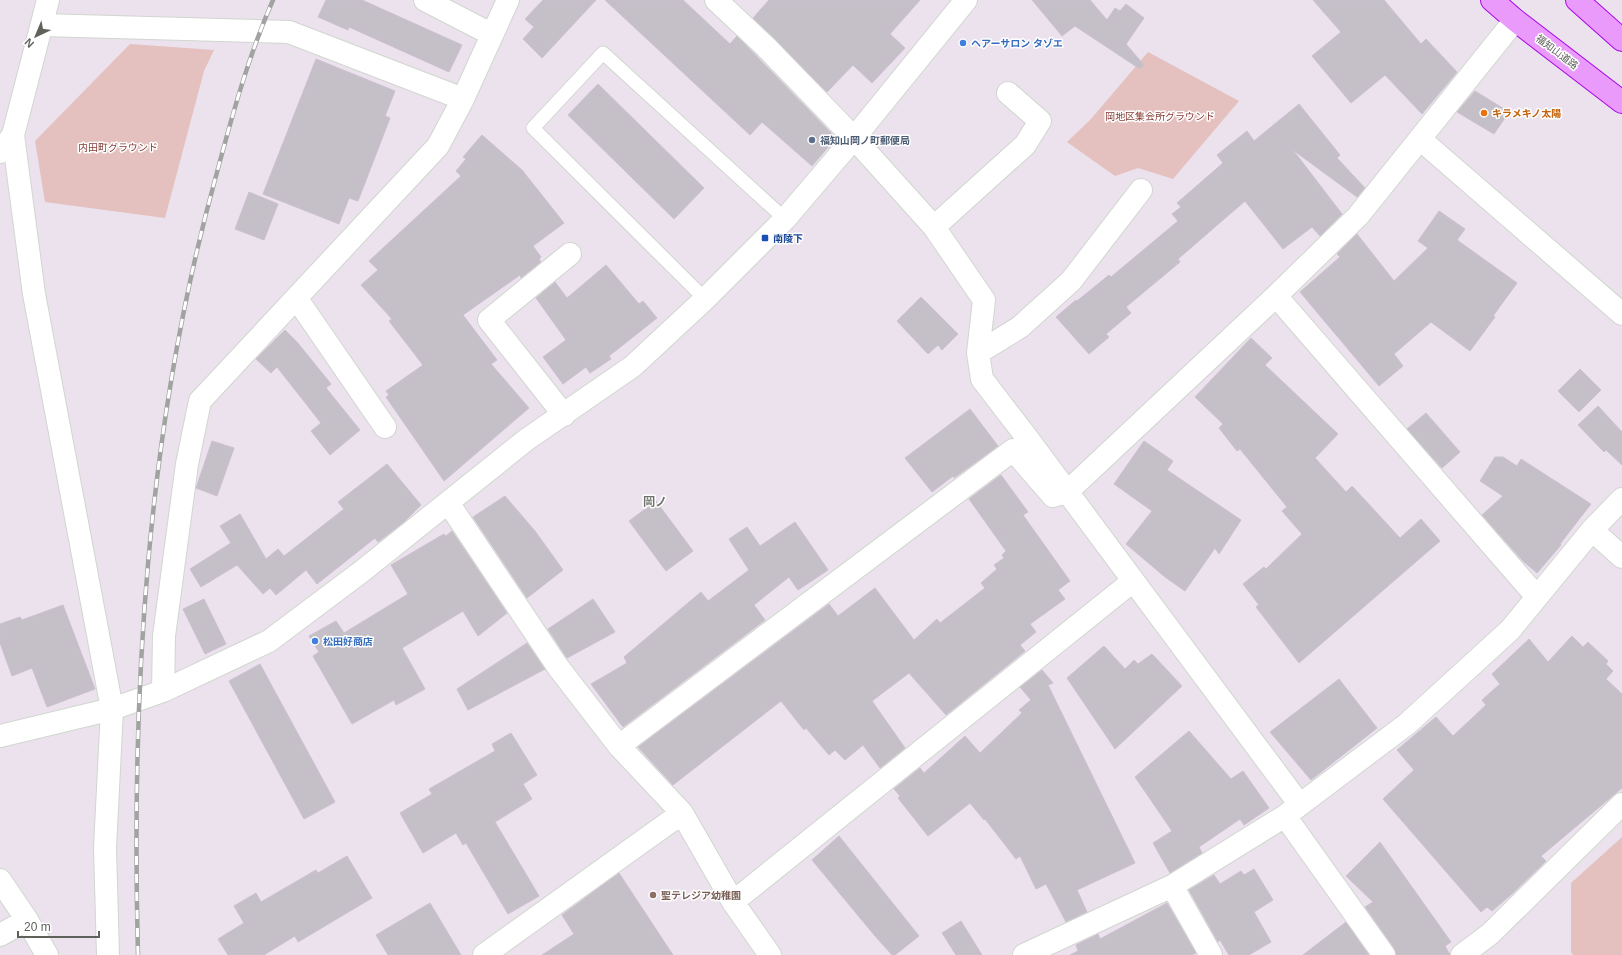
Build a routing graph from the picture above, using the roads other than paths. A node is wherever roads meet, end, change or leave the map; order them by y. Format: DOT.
graph roads {
  1 [pos="48,0"];
  2 [pos="426,0"];
  3 [pos="508,0"];
  4 [pos="716,0"];
  5 [pos="966,0"];
  6 [pos="1492,0"];
  7 [pos="1577,0"];
  8 [pos="1515,20"];
  9 [pos="42,25"];
  10 [pos="492,34"];
  11 [pos="1622,40"];
  12 [pos="1008,93"];
  13 [pos="463,99"];
  14 [pos="1622,102"];
  15 [pos="854,138"];
  16 [pos="1420,139"];
  17 [pos="7,144"];
  18 [pos="1141,190"];
  19 [pos="785,219"];
  20 [pos="934,227"];
  21 [pos="570,254"];
  22 [pos="1276,296"];
  23 [pos="297,299"];
  24 [pos="706,299"];
  25 [pos="1622,314"];
  26 [pos="978,353"];
  27 [pos="564,415"];
  28 [pos="385,427"];
  29 [pos="1067,492"];
  30 [pos="1622,499"];
  31 [pos="449,504"];
  32 [pos="1592,530"];
  33 [pos="1622,557"];
  34 [pos="1133,582"];
  35 [pos="1537,597"];
  36 [pos="163,691"];
  37 [pos="112,709"];
  38 [pos="0,736"];
  39 [pos="619,746"];
  40 [pos="1622,804"];
  41 [pos="1292,811"];
  42 [pos="682,813"];
  43 [pos="0,880"];
  44 [pos="1172,886"];
  45 [pos="733,902"];
  46 [pos="27,920"];
  47 [pos="0,935"];
  48 [pos="47,955"];
  49 [pos="108,955"];
  50 [pos="484,955"];
  51 [pos="770,955"];
  52 [pos="1024,955"];
  53 [pos="1211,955"];
  54 [pos="1384,955"];
  55 [pos="1462,955"];
  1 -- 9 [label="street"];
  2 -- 10 [label="street"];
  3 -- 10 [label="street"];
  4 -- 15 [label="street"];
  5 -- 15 [label="street"];
  6 -- 8 [label="highway, 福知山道路"];
  7 -- 11 [label="highway"];
  8 -- 14 [label="highway, 福知山道路"];
  8 -- 16 [label="street"];
  9 -- 13 [label="street"];
  9 -- 17 [label="street"];
  10 -- 13 [label="street"];
  12 -- 20 [label="street"];
  13 -- 23 [label="street"];
  15 -- 19 [label="street"];
  15 -- 20 [label="street"];
  16 -- 22 [label="street"];
  16 -- 25 [label="street"];
  17 -- 37 [label="street"];
  18 -- 26 [label="street"];
  19 -- 24 [label="street"];
  19 -- 24 [label="lane"];
  20 -- 26 [label="street"];
  21 -- 27 [label="street"];
  22 -- 29 [label="street"];
  22 -- 35 [label="street"];
  23 -- 28 [label="street"];
  23 -- 36 [label="street"];
  24 -- 27 [label="street"];
  26 -- 29 [label="street"];
  27 -- 31 [label="street"];
  29 -- 34 [label="street"];
  29 -- 39 [label="street"];
  30 -- 32 [label="street"];
  31 -- 36 [label="street"];
  31 -- 39 [label="street"];
  32 -- 33 [label="street"];
  32 -- 35 [label="street"];
  34 -- 41 [label="street"];
  34 -- 45 [label="street"];
  35 -- 41 [label="street"];
  36 -- 37 [label="street"];
  37 -- 38 [label="street"];
  37 -- 49 [label="street"];
  39 -- 42 [label="street"];
  40 -- 55 [label="street"];
  41 -- 44 [label="street"];
  41 -- 54 [label="street"];
  42 -- 45 [label="street"];
  42 -- 50 [label="street"];
  43 -- 46 [label="street"];
  44 -- 52 [label="street"];
  44 -- 53 [label="street"];
  45 -- 51 [label="street"];
  46 -- 47 [label="street"];
  46 -- 48 [label="street"];
}
